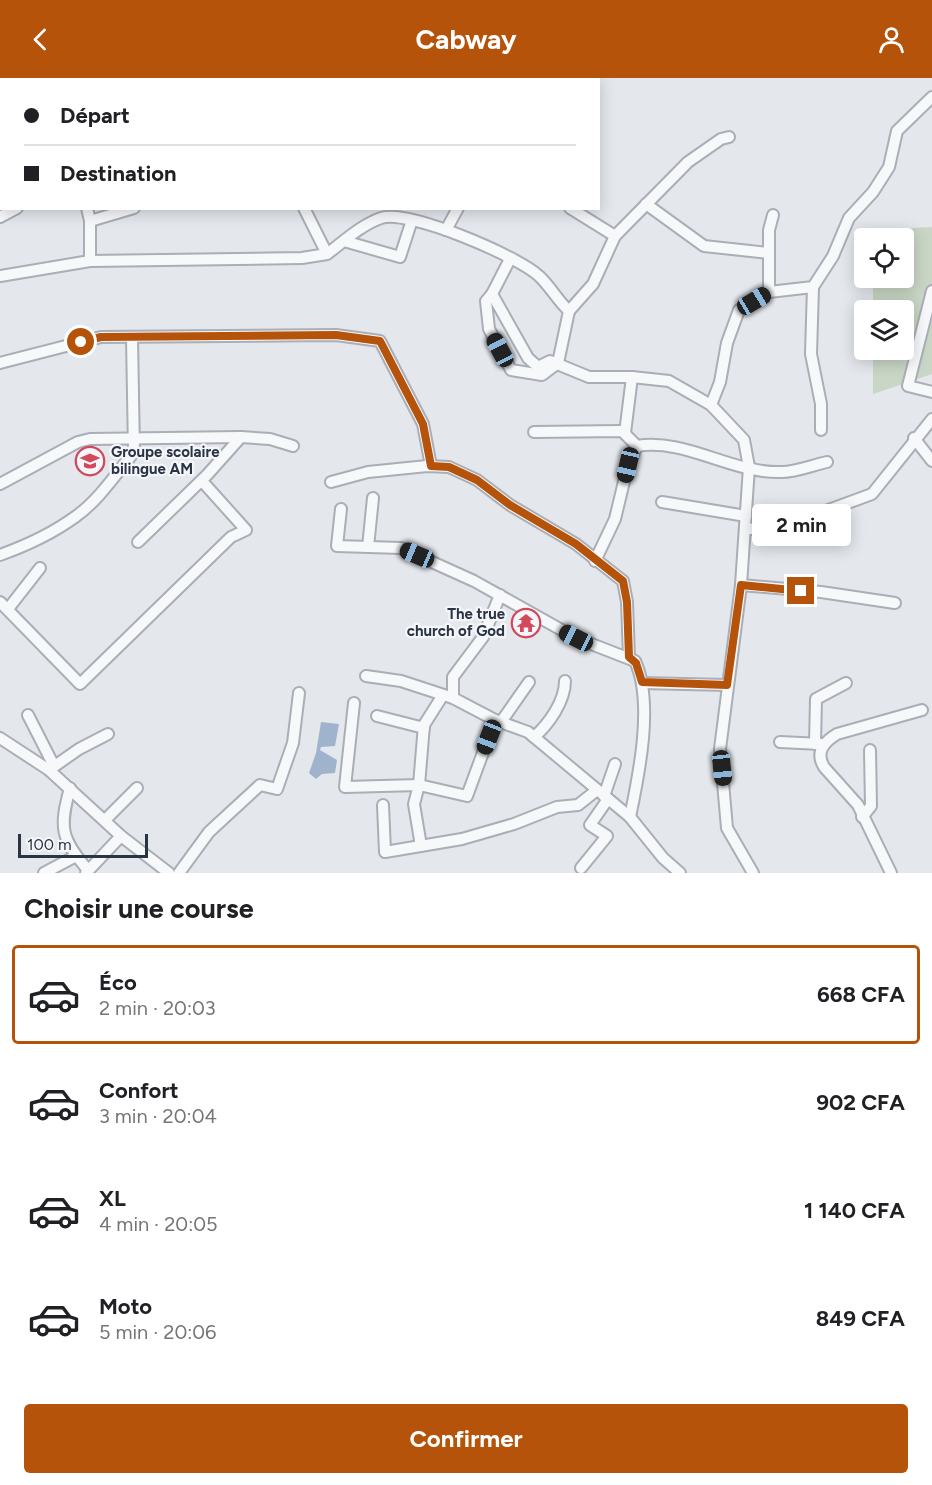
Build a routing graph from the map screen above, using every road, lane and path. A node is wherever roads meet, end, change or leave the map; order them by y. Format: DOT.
graph roads {
  1 [pos="932,97"];
  2 [pos="729,137"];
  3 [pos="646,204"];
  4 [pos="87,210"];
  5 [pos="128,210"];
  6 [pos="305,210"];
  7 [pos="457,210"];
  8 [pos="573,210"];
  9 [pos="773,215"];
  10 [pos="412,220"];
  11 [pos="90,222"];
  12 [pos="446,230"];
  13 [pos="615,236"];
  14 [pos="344,242"];
  15 [pos="327,254"];
  16 [pos="769,254"];
  17 [pos="510,259"];
  18 [pos="90,261"];
  19 [pos="0,276"];
  20 [pos="813,286"];
  21 [pos="932,291"];
  22 [pos="769,292"];
  23 [pos="492,294"];
  24 [pos="569,311"];
  25 [pos="132,338"];
  26 [pos="0,363"];
  27 [pos="558,363"];
  28 [pos="632,377"];
  29 [pos="932,392"];
  30 [pos="711,405"];
  31 [pos="932,419"];
  32 [pos="821,430"];
  33 [pos="534,432"];
  34 [pos="625,433"];
  35 [pos="241,437"];
  36 [pos="134,438"];
  37 [pos="914,438"];
  38 [pos="293,446"];
  39 [pos="637,446"];
  40 [pos="932,461"];
  41 [pos="827,462"];
  42 [pos="431,466"];
  43 [pos="749,467"];
  44 [pos="202,480"];
  45 [pos="331,482"];
  46 [pos="0,484"];
  47 [pos="374,498"];
  48 [pos="662,502"];
  49 [pos="341,509"];
  50 [pos="746,516"];
  51 [pos="745,530"];
  52 [pos="138,542"];
  53 [pos="369,547"];
  54 [pos="0,555"];
  55 [pos="595,561"];
  56 [pos="40,568"];
  57 [pos="741,585"];
  58 [pos="500,595"];
  59 [pos="895,603"];
  60 [pos="4,605"];
  61 [pos="629,657"];
  62 [pos="366,676"];
  63 [pos="529,681"];
  64 [pos="566,681"];
  65 [pos="642,682"];
  66 [pos="846,683"];
  67 [pos="727,685"];
  68 [pos="299,693"];
  69 [pos="448,696"];
  70 [pos="354,703"];
  71 [pos="922,710"];
  72 [pos="27,715"];
  73 [pos="377,716"];
  74 [pos="498,721"];
  75 [pos="424,728"];
  76 [pos="108,734"];
  77 [pos="534,737"];
  78 [pos="1,742"];
  79 [pos="780,742"];
  80 [pos="819,744"];
  81 [pos="870,750"];
  82 [pos="615,764"];
  83 [pos="52,768"];
  84 [pos="419,785"];
  85 [pos="70,788"];
  86 [pos="137,788"];
  87 [pos="603,795"];
  88 [pos="383,805"];
  89 [pos="630,817"];
  90 [pos="862,817"];
  91 [pos="105,820"];
  92 [pos="122,836"];
  93 [pos="421,846"];
  94 [pos="76,856"];
  95 [pos="580,868"];
  96 [pos="87,871"];
  97 [pos="44,873"];
  98 [pos="169,873"];
  99 [pos="178,873"];
  100 [pos="680,873"];
  101 [pos="753,873"];
  102 [pos="891,873"];
  1 -- 20 [label="street"];
  2 -- 3 [label="street"];
  3 -- 13 [label="street"];
  3 -- 16 [label="street"];
  4 -- 11 [label="street"];
  5 -- 11 [label="street"];
  6 -- 15 [label="street"];
  7 -- 12 [label="street"];
  8 -- 13 [label="street"];
  9 -- 16 [label="street"];
  10 -- 12 [label="street"];
  10 -- 14 [label="street"];
  10 -- 14 [label="street"];
  11 -- 18 [label="street"];
  12 -- 17 [label="street"];
  13 -- 24 [label="street"];
  14 -- 15 [label="street"];
  15 -- 18 [label="street"];
  16 -- 22 [label="street"];
  17 -- 23 [label="street"];
  17 -- 24 [label="street"];
  18 -- 19 [label="street"];
  20 -- 22 [label="street"];
  20 -- 32 [label="street"];
  21 -- 29 [label="street"];
  22 -- 30 [label="street"];
  23 -- 27 [label="street"];
  23 -- 27 [label="street"];
  24 -- 27 [label="street"];
  25 -- 26 [label="street"];
  25 -- 36 [label="street"];
  25 -- 42 [label="street"];
  27 -- 28 [label="street"];
  28 -- 30 [label="street"];
  28 -- 34 [label="street"];
  30 -- 43 [label="street"];
  31 -- 37 [label="street"];
  33 -- 34 [label="street"];
  34 -- 39 [label="street"];
  35 -- 36 [label="street"];
  35 -- 38 [label="street"];
  35 -- 44 [label="street"];
  36 -- 46 [label="street"];
  36 -- 54 [label="street"];
  37 -- 40 [label="street"];
  37 -- 51 [label="street"];
  39 -- 43 [label="street"];
  39 -- 55 [label="street"];
  41 -- 43 [label="street"];
  42 -- 45 [label="street"];
  42 -- 55 [label="street"];
  43 -- 50 [label="street"];
  44 -- 52 [label="street"];
  44 -- 60 [label="street"];
  47 -- 53 [label="street"];
  48 -- 50 [label="street"];
  49 -- 53 [label="street"];
  50 -- 51 [label="street"];
  51 -- 57 [label="street"];
  53 -- 58 [label="street"];
  55 -- 61 [label="street"];
  56 -- 60 [label="street"];
  57 -- 59 [label="street"];
  57 -- 67 [label="street"];
  58 -- 61 [label="street"];
  58 -- 69 [label="street"];
  61 -- 65 [label="street"];
  62 -- 69 [label="street"];
  63 -- 74 [label="street"];
  64 -- 77 [label="street"];
  65 -- 67 [label="street"];
  65 -- 89 [label="street"];
  66 -- 80 [label="street"];
  67 -- 101 [label="street"];
  68 -- 99 [label="street"];
  69 -- 74 [label="street"];
  69 -- 75 [label="street"];
  70 -- 84 [label="street"];
  71 -- 80 [label="street"];
  72 -- 83 [label="street"];
  73 -- 75 [label="street"];
  74 -- 77 [label="street"];
  74 -- 84 [label="street"];
  75 -- 84 [label="street"];
  76 -- 83 [label="street"];
  77 -- 87 [label="street"];
  78 -- 83 [label="street"];
  79 -- 80 [label="street"];
  80 -- 90 [label="street"];
  81 -- 90 [label="street"];
  82 -- 87 [label="street"];
  83 -- 85 [label="street"];
  84 -- 93 [label="street"];
  85 -- 91 [label="street"];
  85 -- 94 [label="street"];
  86 -- 91 [label="street"];
  87 -- 89 [label="street"];
  87 -- 93 [label="street"];
  87 -- 95 [label="street"];
  88 -- 93 [label="street"];
  89 -- 100 [label="street"];
  90 -- 102 [label="street"];
  91 -- 92 [label="street"];
  92 -- 96 [label="street"];
  92 -- 98 [label="street"];
  94 -- 96 [label="street"];
  94 -- 97 [label="street"];
}
